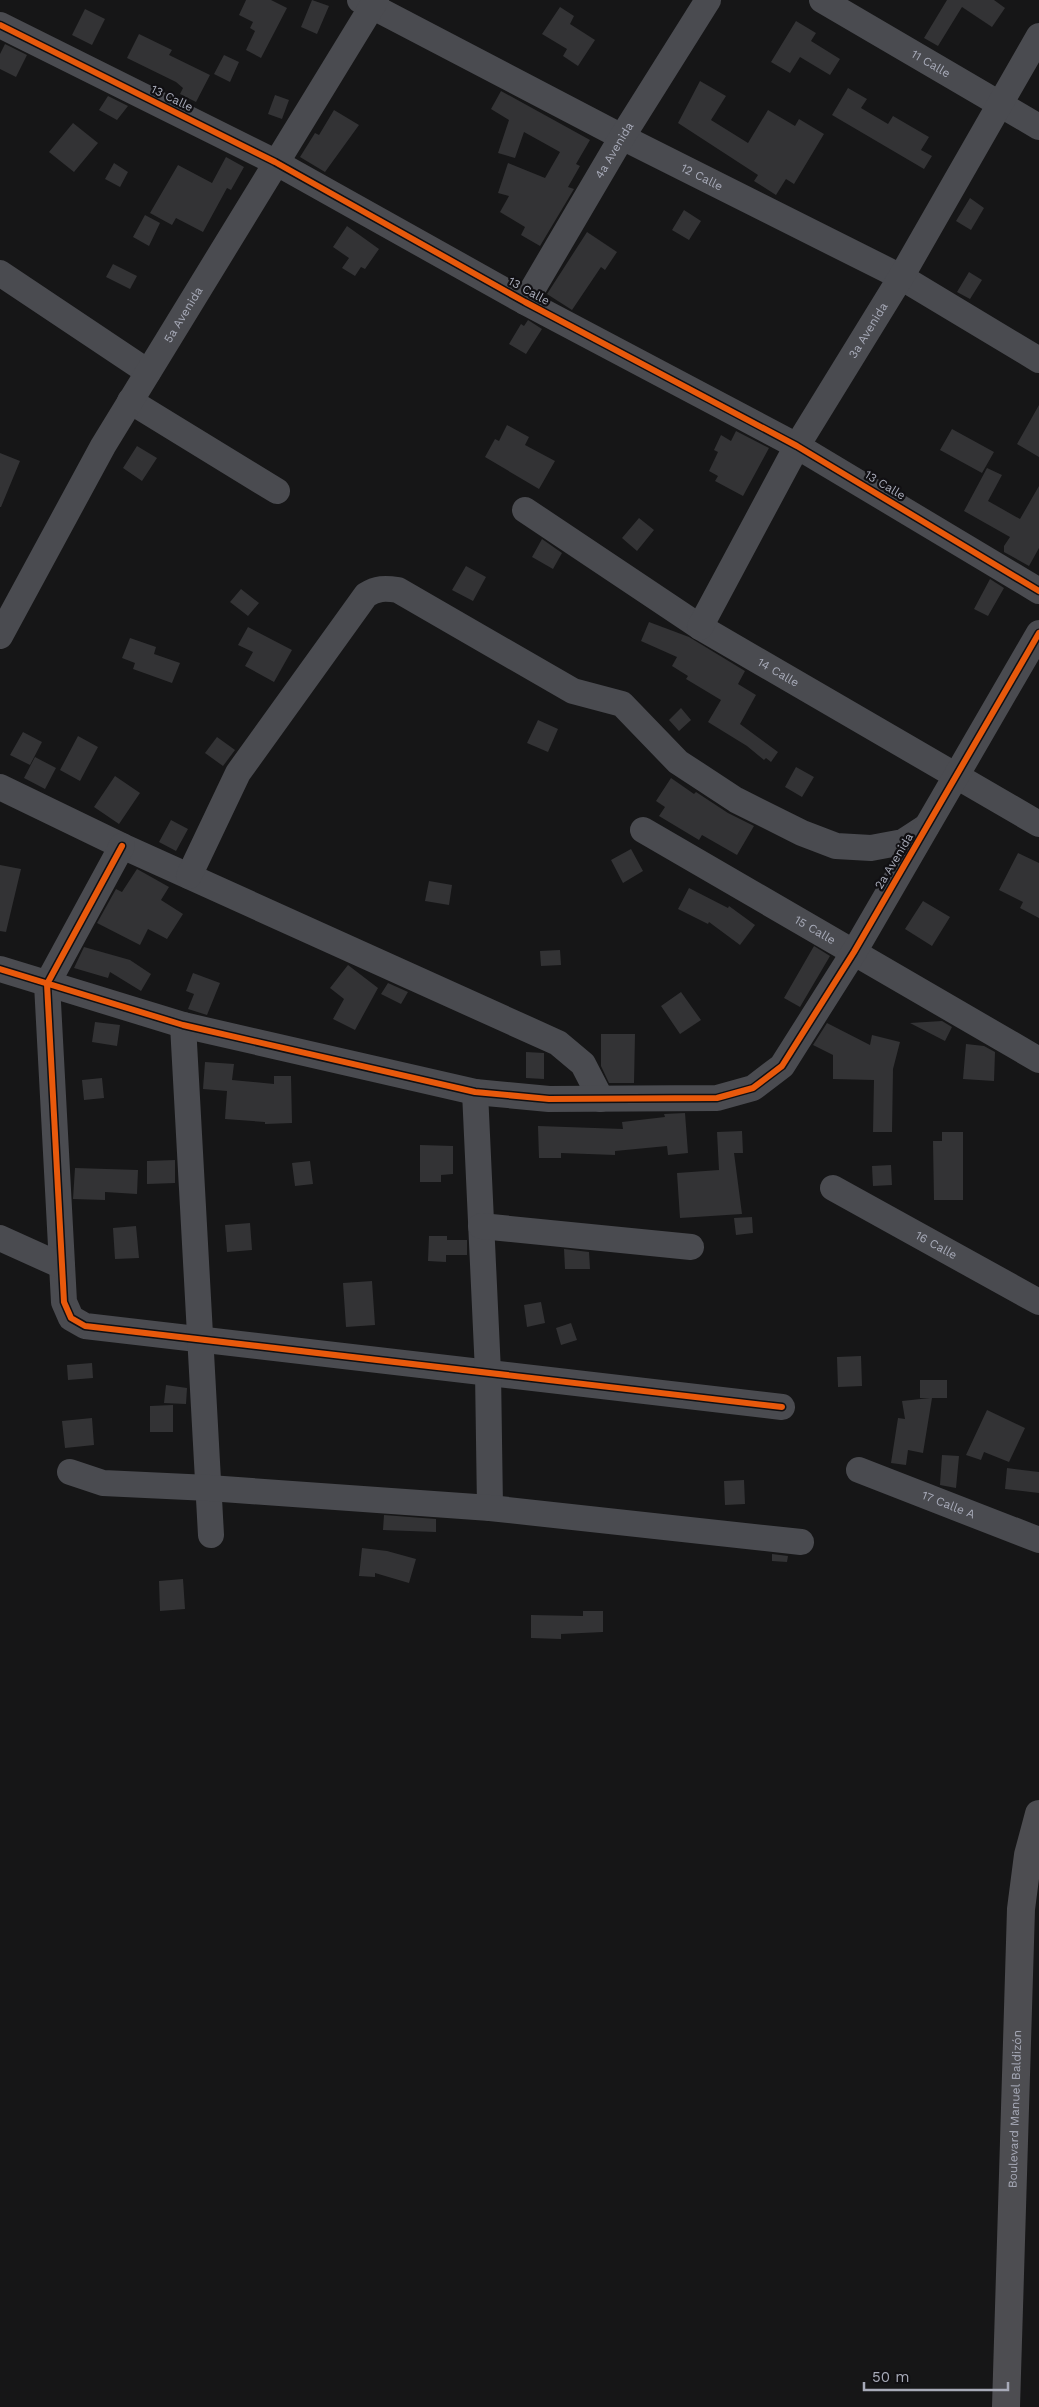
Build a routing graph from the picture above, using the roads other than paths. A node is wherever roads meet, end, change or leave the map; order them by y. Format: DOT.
graph roads {
  1 [pos="708,0"];
  2 [pos="822,0"];
  3 [pos="369,2"];
  4 [pos="0,25"];
  5 [pos="1039,36"];
  6 [pos="1001,104"];
  7 [pos="1039,127"];
  8 [pos="622,137"];
  9 [pos="275,162"];
  10 [pos="0,274"];
  11 [pos="901,277"];
  12 [pos="525,302"];
  13 [pos="1039,360"];
  14 [pos="148,372"];
  15 [pos="130,401"];
  16 [pos="797,446"];
  17 [pos="277,491"];
  18 [pos="525,510"];
  19 [pos="1039,591"];
  20 [pos="700,626"];
  21 [pos="1039,633"];
  22 [pos="0,636"];
  23 [pos="957,776"];
  24 [pos="0,787"];
  25 [pos="1039,824"];
  26 [pos="929,825"];
  27 [pos="643,830"];
  28 [pos="122,846"];
  29 [pos="189,876"];
  30 [pos="854,952"];
  31 [pos="0,969"];
  32 [pos="47,984"];
  33 [pos="183,1026"];
  34 [pos="1039,1060"];
  35 [pos="475,1092"];
  36 [pos="601,1099"];
  37 [pos="833,1188"];
  38 [pos="481,1226"];
  39 [pos="0,1238"];
  40 [pos="691,1248"];
  41 [pos="62,1266"];
  42 [pos="1039,1302"];
  43 [pos="200,1339"];
  44 [pos="488,1372"];
  45 [pos="782,1407"];
  46 [pos="859,1470"];
  47 [pos="70,1472"];
  48 [pos="209,1488"];
  49 [pos="490,1508"];
  50 [pos="211,1535"];
  51 [pos="1039,1540"];
  52 [pos="800,1542"];
  53 [pos="1039,1814"];
  54 [pos="1006,2407"];
  1 -- 8 [label="street, 4a Avenida"];
  2 -- 6 [label="street, 11 Calle"];
  3 -- 8 [label="street, 12 Calle"];
  3 -- 9 [label="street, 5a Avenida"];
  4 -- 9 [label="street, 13 Calle"];
  5 -- 6 [label="street, 3a Avenida"];
  6 -- 7 [label="street, 11 Calle"];
  6 -- 11 [label="street, 3a Avenida"];
  8 -- 11 [label="street, 12 Calle"];
  8 -- 12 [label="street, 4a Avenida"];
  9 -- 12 [label="street, 13 Calle"];
  9 -- 14 [label="street, 5a Avenida"];
  10 -- 14 [label="street"];
  11 -- 13 [label="street, 12 Calle"];
  11 -- 16 [label="street, 3a Avenida"];
  12 -- 16 [label="street, 13 Calle"];
  14 -- 15 [label="street, 5a Avenida"];
  15 -- 17 [label="street"];
  15 -- 22 [label="street, 5a Avenida"];
  16 -- 19 [label="street, 13 Calle"];
  16 -- 20 [label="street, 3a Avenida"];
  18 -- 20 [label="street, 14 Calle"];
  20 -- 23 [label="street, 14 Calle"];
  21 -- 23 [label="street, 2a Avenida"];
  23 -- 25 [label="street, 14 Calle"];
  23 -- 26 [label="street, 2a Avenida"];
  24 -- 28 [label="street"];
  26 -- 29 [label="street"];
  26 -- 30 [label="street, 2a Avenida"];
  27 -- 30 [label="street, 15 Calle"];
  28 -- 29 [label="street"];
  28 -- 32 [label="street"];
  29 -- 36 [label="street"];
  30 -- 34 [label="street, 15 Calle"];
  30 -- 36 [label="street, 2a Avenida"];
  31 -- 32 [label="street"];
  32 -- 33 [label="street"];
  32 -- 41 [label="street"];
  33 -- 35 [label="street"];
  33 -- 43 [label="street"];
  35 -- 36 [label="street"];
  35 -- 38 [label="street"];
  37 -- 42 [label="street, 16 Calle"];
  38 -- 40 [label="street"];
  38 -- 44 [label="street"];
  39 -- 41 [label="street"];
  41 -- 43 [label="street"];
  43 -- 44 [label="street"];
  43 -- 48 [label="street"];
  44 -- 45 [label="street"];
  44 -- 49 [label="street"];
  46 -- 51 [label="street, 17 Calle A"];
  47 -- 48 [label="street"];
  48 -- 49 [label="street"];
  48 -- 50 [label="street"];
  49 -- 52 [label="street"];
  53 -- 54 [label="main road, Boulevard Manuel Baldizón"];
}
